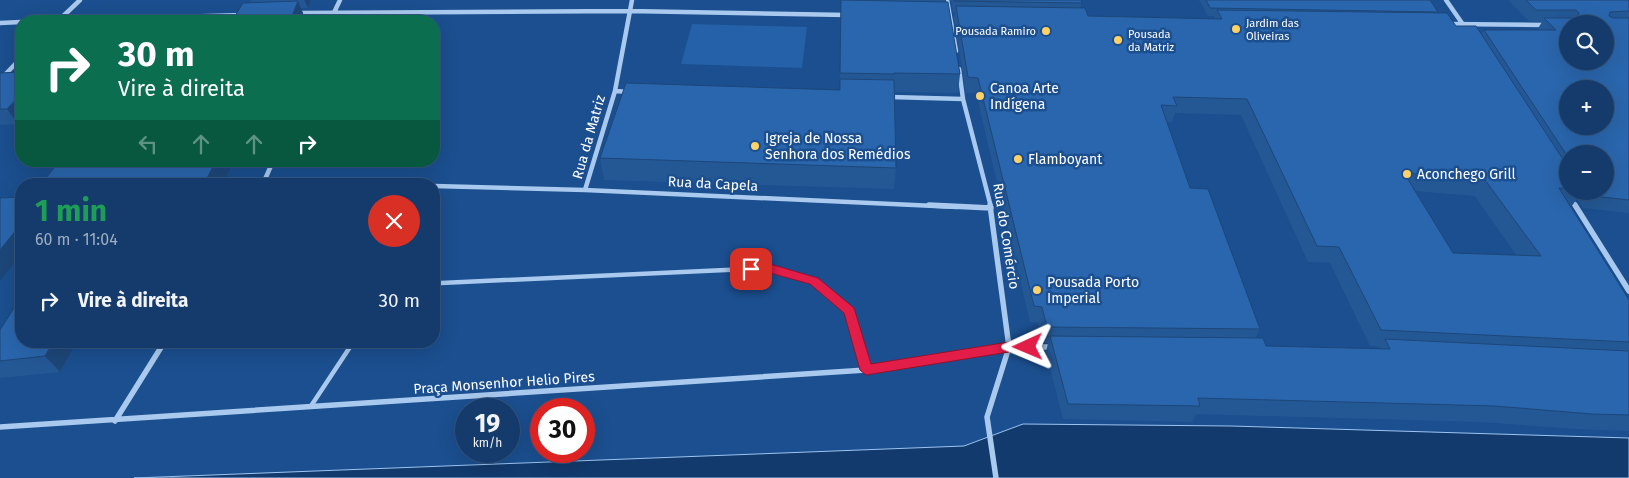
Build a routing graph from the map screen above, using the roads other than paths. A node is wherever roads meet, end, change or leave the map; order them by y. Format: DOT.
graph roads {
  1 [pos="80,0"];
  2 [pos="340,0"];
  3 [pos="632,0"];
  4 [pos="947,0"];
  5 [pos="1446,0"];
  6 [pos="629,11"];
  7 [pos="334,12"];
  8 [pos="295,13"];
  9 [pos="246,14"];
  10 [pos="64,15"];
  11 [pos="219,15"];
  12 [pos="333,15"];
  13 [pos="854,16"];
  14 [pos="942,17"];
  15 [pos="951,18"];
  16 [pos="0,22"];
  17 [pos="15,22"];
  18 [pos="1443,24"];
  19 [pos="1462,24"];
  20 [pos="1548,26"];
  21 [pos="1468,33"];
  22 [pos="957,54"];
  23 [pos="958,63"];
  24 [pos="15,64"];
  25 [pos="0,80"];
  26 [pos="614,91"];
  27 [pos="634,92"];
  28 [pos="884,97"];
  29 [pos="964,99"];
  30 [pos="440,186"];
  31 [pos="585,190"];
  32 [pos="1572,200"];
  33 [pos="991,208"];
  34 [pos="440,284"];
  35 [pos="1629,291"];
  36 [pos="1009,347"];
  37 [pos="161,348"];
  38 [pos="349,348"];
  39 [pos="1058,348"];
  40 [pos="866,370"];
  41 [pos="310,408"];
  42 [pos="115,422"];
  43 [pos="0,427"];
  44 [pos="996,478"];
  1 -- 10 [label="street"];
  2 -- 7 [label="street"];
  3 -- 6 [label="street, Rua da Matriz"];
  4 -- 15 [label="street"];
  5 -- 19 [label="street"];
  6 -- 7 [label="street"];
  6 -- 13 [label="street"];
  6 -- 26 [label="street, Rua da Matriz"];
  7 -- 8 [label="street"];
  7 -- 12 [label="street"];
  9 -- 11 [label="street"];
  14 -- 15 [label="street"];
  15 -- 22 [label="street"];
  16 -- 17 [label="street"];
  18 -- 19 [label="street"];
  19 -- 20 [label="street"];
  19 -- 21 [label="street"];
  23 -- 29 [label="street, Rua do Comércio"];
  24 -- 25 [label="street"];
  26 -- 27 [label="street, Rua da Matriz"];
  26 -- 31 [label="street, Rua da Matriz"];
  28 -- 29 [label="street"];
  29 -- 33 [label="street, Rua do Comércio"];
  30 -- 31 [label="street, Rua da Capela"];
  31 -- 33 [label="street, Rua da Capela"];
  32 -- 35 [label="street"];
  33 -- 36 [label="street, Rua do Comércio"];
  34 -- 40 [label="lane"];
  36 -- 39 [label="street, Praça Monsenhor Helio Pires"];
  36 -- 40 [label="street, Praça Monsenhor Helio Pires"];
  36 -- 44 [label="street, Rua do Comércio"];
  37 -- 42 [label="street"];
  38 -- 41 [label="lane"];
  40 -- 41 [label="street, Praça Monsenhor Helio Pires"];
  41 -- 42 [label="street, Praça Monsenhor Helio Pires"];
  42 -- 43 [label="street, Praça Monsenhor Helio Pires"];
}
